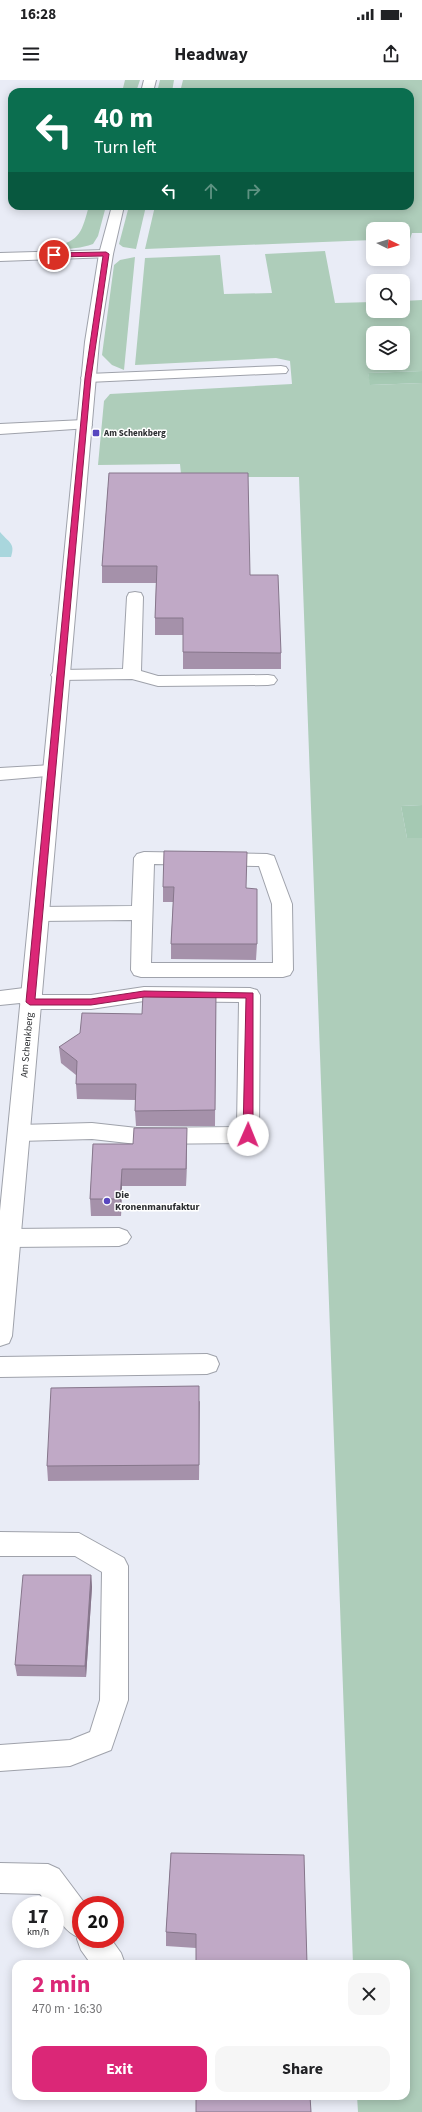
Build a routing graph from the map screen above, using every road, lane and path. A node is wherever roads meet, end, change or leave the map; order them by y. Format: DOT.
graph roads {
  1 [pos="117,210"];
  2 [pos="106,254"];
  3 [pos="0,257"];
  4 [pos="281,370"];
  5 [pos="88,378"];
  6 [pos="84,425"];
  7 [pos="0,429"];
  8 [pos="135,597"];
  9 [pos="132,674"];
  10 [pos="60,675"];
  11 [pos="268,680"];
  12 [pos="52,771"];
  13 [pos="0,774"];
  14 [pos="142,913"];
  15 [pos="39,914"];
  16 [pos="0,998"];
  17 [pos="31,998"];
  18 [pos="19,1133"];
  19 [pos="119,1237"];
  20 [pos="9,1238"];
  21 [pos="0,1336"];
  22 [pos="207,1364"];
  23 [pos="0,1367"];
  24 [pos="0,1544"];
  25 [pos="0,1758"];
  26 [pos="0,1878"];
  27 [pos="72,1912"];
  28 [pos="98,1948"];
  29 [pos="107,1960"];
  1 -- 2 [label="main road, Am Schenkberg"];
  2 -- 3 [label="main road"];
  2 -- 5 [label="main road, Am Schenkberg"];
  4 -- 5 [label="main road"];
  5 -- 6 [label="main road, Am Schenkberg"];
  6 -- 7 [label="main road"];
  6 -- 10 [label="main road, Am Schenkberg"];
  8 -- 9 [label="main road"];
  9 -- 10 [label="main road"];
  9 -- 11 [label="main road"];
  10 -- 12 [label="main road, Am Schenkberg"];
  12 -- 13 [label="main road"];
  12 -- 15 [label="main road, Am Schenkberg"];
  14 -- 14 [label="main road"];
  14 -- 15 [label="main road"];
  15 -- 17 [label="main road, Am Schenkberg"];
  16 -- 17 [label="main road"];
  17 -- 18 [label="main road, Am Schenkberg"];
  17 -- 18 [label="main road"];
  18 -- 20 [label="main road, Am Schenkberg"];
  19 -- 20 [label="main road"];
  20 -- 21 [label="main road, Am Schenkberg"];
  22 -- 23 [label="main road"];
  24 -- 25 [label="main road"];
  26 -- 27 [label="main road"];
  28 -- 29 [label="main road"];
}
